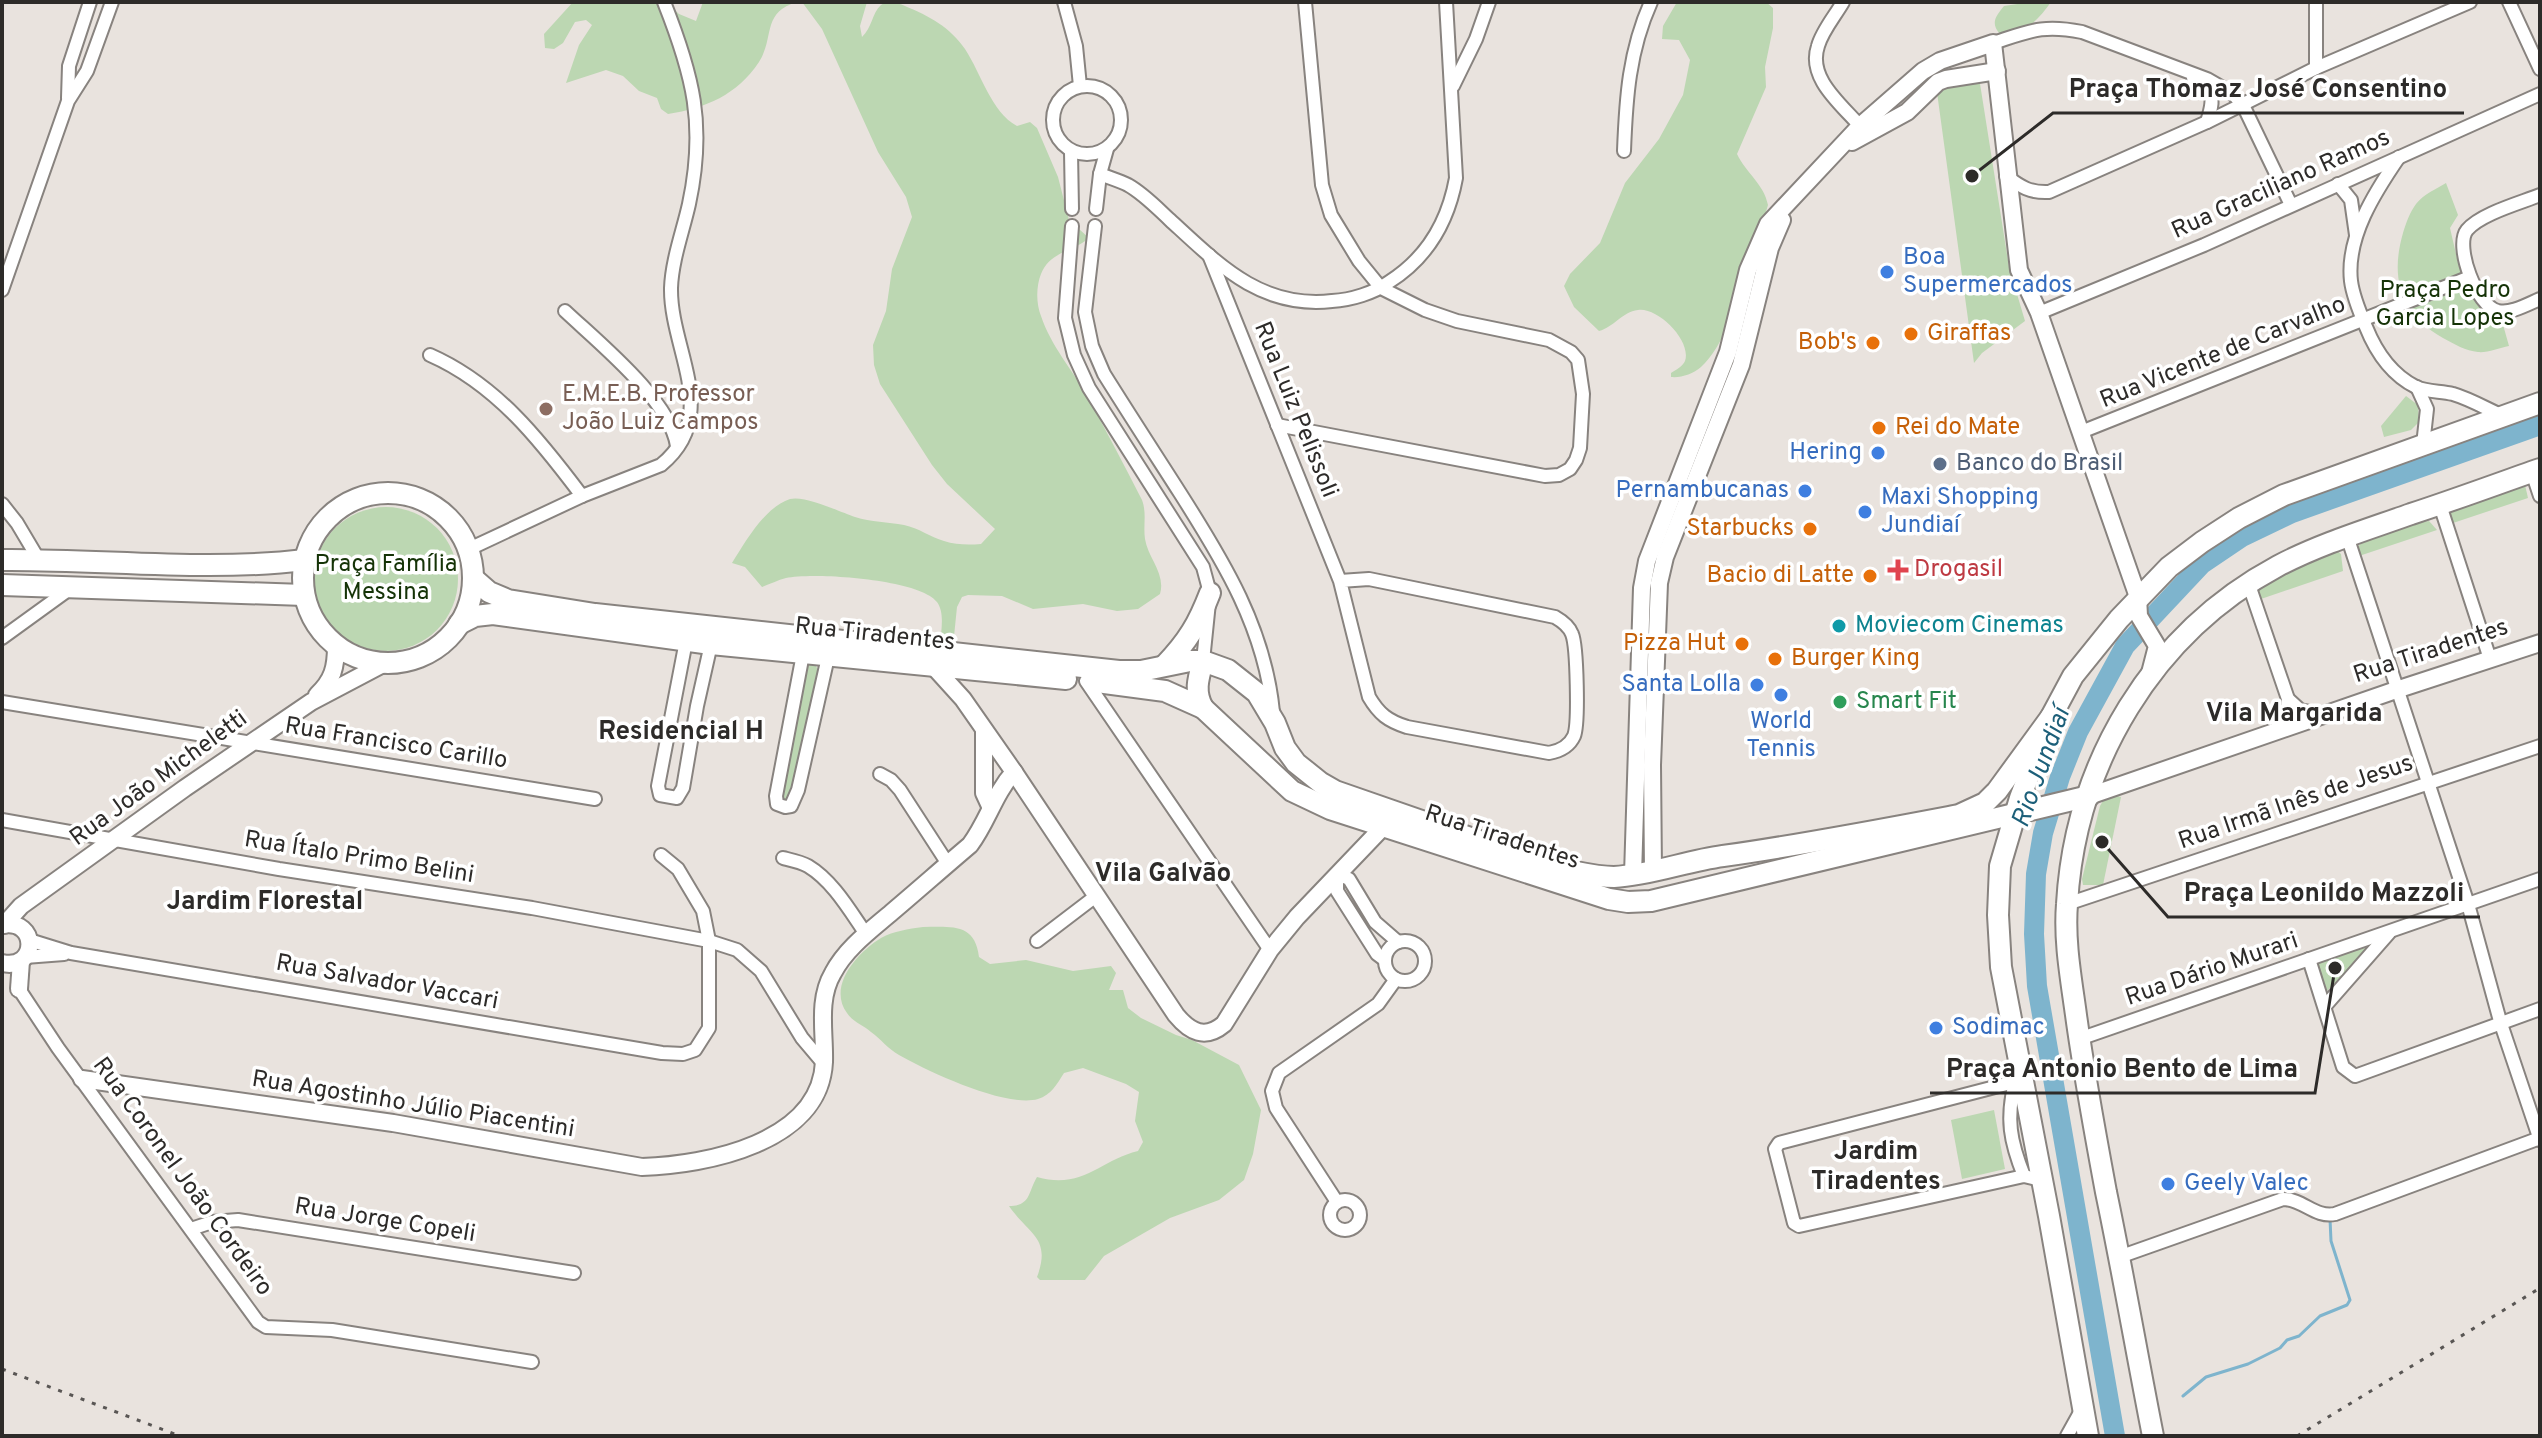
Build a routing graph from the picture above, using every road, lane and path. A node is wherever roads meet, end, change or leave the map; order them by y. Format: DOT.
graph roads {
  1 [pos="90,2"];
  2 [pos="112,2"];
  3 [pos="664,2"];
  4 [pos="1064,2"];
  5 [pos="1305,2"];
  6 [pos="1446,2"];
  7 [pos="1489,2"];
  8 [pos="1651,2"];
  9 [pos="1843,2"];
  10 [pos="2316,2"];
  11 [pos="2470,2"];
  12 [pos="2509,2"];
  13 [pos="83,23"];
  14 [pos="102,30"];
  15 [pos="1993,43"];
  16 [pos="2316,68"];
  17 [pos="2181,69"];
  18 [pos="2540,69"];
  19 [pos="1923,71"];
  20 [pos="1997,71"];
  21 [pos="1080,86"];
  22 [pos="1451,89"];
  23 [pos="2540,94"];
  24 [pos="1923,98"];
  25 [pos="68,101"];
  26 [pos="2243,105"];
  27 [pos="2207,122"];
  28 [pos="1860,126"];
  29 [pos="1840,148"];
  30 [pos="1107,149"];
  31 [pos="1624,151"];
  32 [pos="1071,152"];
  33 [pos="2400,157"];
  34 [pos="1100,174"];
  35 [pos="2006,176"];
  36 [pos="2338,184"];
  37 [pos="2540,195"];
  38 [pos="1792,201"];
  39 [pos="2291,205"];
  40 [pos="1072,209"];
  41 [pos="1096,209"];
  42 [pos="1072,226"];
  43 [pos="1095,226"];
  44 [pos="2356,235"];
  45 [pos="1209,255"];
  46 [pos="1764,274"];
  47 [pos="2470,277"];
  48 [pos="1381,288"];
  49 [pos="2,290"];
  50 [pos="2540,299"];
  51 [pos="565,311"];
  52 [pos="1737,313"];
  53 [pos="2039,313"];
  54 [pos="2363,321"];
  55 [pos="430,355"];
  56 [pos="2417,387"];
  57 [pos="2540,403"];
  58 [pos="1723,415"];
  59 [pos="2503,416"];
  60 [pos="1277,425"];
  61 [pos="2081,432"];
  62 [pos="1696,433"];
  63 [pos="2423,445"];
  64 [pos="677,446"];
  65 [pos="2536,470"];
  66 [pos="582,496"];
  67 [pos="2540,496"];
  68 [pos="2,504"];
  69 [pos="2440,505"];
  70 [pos="2347,536"];
  71 [pos="1654,540"];
  72 [pos="469,549"];
  73 [pos="2,560"];
  74 [pos="39,560"];
  75 [pos="305,560"];
  76 [pos="473,578"];
  77 [pos="1340,581"];
  78 [pos="1659,583"];
  79 [pos="2,585"];
  80 [pos="2249,585"];
  81 [pos="74,586"];
  82 [pos="1210,593"];
  83 [pos="304,595"];
  84 [pos="1242,599"];
  85 [pos="2132,611"];
  86 [pos="459,624"];
  87 [pos="2,638"];
  88 [pos="686,641"];
  89 [pos="2540,643"];
  90 [pos="711,644"];
  91 [pos="336,646"];
  92 [pos="803,654"];
  93 [pos="828,657"];
  94 [pos="2490,659"];
  95 [pos="1203,661"];
  96 [pos="385,663"];
  97 [pos="1165,665"];
  98 [pos="934,667"];
  99 [pos="973,671"];
  100 [pos="2150,675"];
  101 [pos="1086,681"];
  102 [pos="2396,690"];
  103 [pos="963,699"];
  104 [pos="2288,699"];
  105 [pos="2,702"];
  106 [pos="311,702"];
  107 [pos="1203,708"];
  108 [pos="2325,715"];
  109 [pos="2051,717"];
  110 [pos="1275,723"];
  111 [pos="1228,729"];
  112 [pos="984,730"];
  113 [pos="2273,733"];
  114 [pos="249,744"];
  115 [pos="2540,746"];
  116 [pos="1014,772"];
  117 [pos="880,774"];
  118 [pos="2427,782"];
  119 [pos="595,799"];
  120 [pos="2079,799"];
  121 [pos="990,806"];
  122 [pos="2019,815"];
  123 [pos="2,820"];
  124 [pos="1383,827"];
  125 [pos="116,840"];
  126 [pos="661,855"];
  127 [pos="1719,856"];
  128 [pos="783,858"];
  129 [pos="948,864"];
  130 [pos="1337,874"];
  131 [pos="1641,877"];
  132 [pos="2540,879"];
  133 [pos="1691,891"];
  134 [pos="1096,896"];
  135 [pos="36,897"];
  136 [pos="1609,899"];
  137 [pos="1651,901"];
  138 [pos="2067,904"];
  139 [pos="2468,904"];
  140 [pos="3,925"];
  141 [pos="2391,931"];
  142 [pos="866,934"];
  143 [pos="709,941"];
  144 [pos="1037,941"];
  145 [pos="1398,942"];
  146 [pos="26,948"];
  147 [pos="1270,950"];
  148 [pos="2309,959"];
  149 [pos="1385,960"];
  150 [pos="2,963"];
  151 [pos="2,970"];
  152 [pos="1396,979"];
  153 [pos="19,989"];
  154 [pos="2325,1006"];
  155 [pos="2540,1009"];
  156 [pos="2500,1021"];
  157 [pos="2079,1039"];
  158 [pos="824,1064"];
  159 [pos="82,1079"];
  160 [pos="2018,1081"];
  161 [pos="2540,1139"];
  162 [pos="2033,1178"];
  163 [pos="1337,1202"];
  164 [pos="191,1229"];
  165 [pos="2119,1257"];
  166 [pos="574,1273"];
  167 [pos="532,1362"];
  168 [pos="2083,1407"];
  169 [pos="2067,1436"];
  170 [pos="2088,1436"];
  171 [pos="2153,1436"];
  1 -- 13 [label="street"];
  2 -- 14 [label="street"];
  3 -- 64 [label="street"];
  4 -- 21 [label="street"];
  5 -- 48 [label="street"];
  6 -- 22 [label="street"];
  7 -- 22 [label="street"];
  8 -- 31 [label="street"];
  9 -- 28 [label="street"];
  10 -- 16 [label="street"];
  11 -- 16 [label="street"];
  12 -- 18 [label="street"];
  13 -- 14 [label="street"];
  13 -- 25 [label="street"];
  14 -- 25 [label="street"];
  15 -- 17 [label="street"];
  15 -- 19 [label="street"];
  15 -- 20 [label="street"];
  16 -- 26 [label="street"];
  17 -- 26 [label="street"];
  17 -- 27 [label="street"];
  19 -- 24 [label="street"];
  19 -- 28 [label="street"];
  20 -- 24 [label="street"];
  20 -- 35 [label="street"];
  21 -- 30 [label="street"];
  21 -- 32 [label="street"];
  22 -- 48 [label="street"];
  23 -- 33 [label="street, Rua Graciliano Ramos"];
  24 -- 29 [label="street"];
  25 -- 49 [label="street"];
  26 -- 27 [label="street"];
  26 -- 39 [label="street"];
  27 -- 35 [label="street"];
  28 -- 29 [label="street"];
  29 -- 38 [label="street"];
  30 -- 32 [label="street"];
  30 -- 34 [label="street"];
  32 -- 40 [label="street"];
  33 -- 36 [label="street, Rua Graciliano Ramos"];
  33 -- 44 [label="street"];
  34 -- 41 [label="street"];
  34 -- 45 [label="street"];
  35 -- 53 [label="street"];
  36 -- 39 [label="street, Rua Graciliano Ramos"];
  36 -- 44 [label="street"];
  37 -- 47 [label="street"];
  38 -- 46 [label="street"];
  38 -- 52 [label="street"];
  39 -- 53 [label="street, Rua Graciliano Ramos"];
  42 -- 82 [label="street"];
  43 -- 84 [label="street"];
  44 -- 54 [label="street"];
  45 -- 48 [label="street"];
  45 -- 60 [label="street, Rua Luiz Pelissoli"];
  46 -- 52 [label="street"];
  46 -- 58 [label="street"];
  47 -- 50 [label="street"];
  47 -- 54 [label="street, Rua Vicente de Carvalho"];
  48 -- 60 [label="street"];
  51 -- 64 [label="street"];
  52 -- 62 [label="street"];
  53 -- 61 [label="street"];
  54 -- 56 [label="street"];
  54 -- 61 [label="street, Rua Vicente de Carvalho"];
  55 -- 66 [label="street"];
  56 -- 59 [label="street"];
  56 -- 63 [label="street"];
  57 -- 59 [label="main road"];
  58 -- 62 [label="street"];
  58 -- 78 [label="street"];
  59 -- 63 [label="main road"];
  60 -- 77 [label="street, Rua Luiz Pelissoli"];
  61 -- 85 [label="street"];
  62 -- 71 [label="street"];
  63 -- 85 [label="main road"];
  64 -- 66 [label="street"];
  65 -- 67 [label="street"];
  65 -- 69 [label="main road"];
  66 -- 72 [label="street"];
  68 -- 74 [label="street"];
  69 -- 70 [label="main road"];
  69 -- 94 [label="street"];
  70 -- 80 [label="main road"];
  70 -- 102 [label="street"];
  71 -- 78 [label="street"];
  71 -- 131 [label="street"];
  72 -- 75 [label="main road"];
  72 -- 76 [label="main road"];
  73 -- 74 [label="main road"];
  74 -- 75 [label="main road"];
  75 -- 83 [label="main road"];
  76 -- 86 [label="main road"];
  76 -- 97 [label="main road, Rua Tiradentes"];
  77 -- 77 [label="street, Rua Luiz Pelissoli"];
  78 -- 131 [label="street"];
  79 -- 81 [label="main road"];
  80 -- 100 [label="main road"];
  80 -- 104 [label="street"];
  81 -- 83 [label="main road"];
  81 -- 87 [label="street"];
  82 -- 84 [label="street"];
  82 -- 95 [label="street"];
  82 -- 97 [label="main road"];
  83 -- 91 [label="main road"];
  84 -- 110 [label="street"];
  85 -- 100 [label="street"];
  85 -- 109 [label="main road"];
  86 -- 88 [label="main road, Rua Tiradentes"];
  86 -- 96 [label="main road"];
  88 -- 90 [label="main road, Rua Tiradentes"];
  88 -- 90 [label="street"];
  89 -- 94 [label="street, Rua Tiradentes"];
  90 -- 92 [label="main road, Rua Tiradentes"];
  91 -- 96 [label="main road"];
  91 -- 106 [label="street, Rua João Micheletti"];
  92 -- 93 [label="main road, Rua Tiradentes"];
  92 -- 93 [label="street"];
  93 -- 98 [label="main road, Rua Tiradentes"];
  94 -- 102 [label="street, Rua Tiradentes"];
  95 -- 97 [label="main road, Rua Tiradentes"];
  95 -- 107 [label="main road"];
  95 -- 110 [label="main road, Rua Tiradentes"];
  96 -- 106 [label="street, Rua João Micheletti"];
  98 -- 99 [label="main road, Rua Tiradentes"];
  98 -- 103 [label="street"];
  99 -- 101 [label="main road, Rua Tiradentes"];
  99 -- 103 [label="street"];
  100 -- 120 [label="main road"];
  101 -- 107 [label="main road, Rua Tiradentes"];
  101 -- 147 [label="street"];
  102 -- 108 [label="street, Rua Tiradentes"];
  102 -- 118 [label="street"];
  103 -- 112 [label="street"];
  104 -- 108 [label="street"];
  104 -- 113 [label="street"];
  105 -- 114 [label="street, Rua Francisco Carillo"];
  106 -- 114 [label="street, Rua João Micheletti"];
  107 -- 111 [label="main road, Rua Tiradentes"];
  108 -- 113 [label="street, Rua Tiradentes"];
  109 -- 122 [label="main road"];
  109 -- 127 [label="main road, Rua Tiradentes"];
  110 -- 111 [label="main road"];
  110 -- 131 [label="main road, Rua Tiradentes"];
  111 -- 124 [label="main road, Rua Tiradentes"];
  112 -- 116 [label="street"];
  112 -- 121 [label="street"];
  113 -- 120 [label="street, Rua Tiradentes"];
  114 -- 119 [label="street, Rua Francisco Carillo"];
  114 -- 125 [label="street, Rua João Micheletti"];
  115 -- 118 [label="street, Rua Irmã Inês de Jesus"];
  116 -- 121 [label="street, Rua Agostinho Júlio Piacentini"];
  116 -- 134 [label="street"];
  117 -- 129 [label="street"];
  118 -- 138 [label="street, Rua Irmã Inês de Jesus"];
  118 -- 139 [label="street"];
  120 -- 122 [label="main road, Rua Tiradentes"];
  120 -- 138 [label="main road"];
  121 -- 129 [label="street, Rua Agostinho Júlio Piacentini"];
  122 -- 133 [label="main road, Rua Tiradentes"];
  122 -- 160 [label="main road"];
  123 -- 125 [label="street, Rua Ítalo Primo Belini"];
  124 -- 130 [label="street"];
  124 -- 136 [label="main road, Rua Tiradentes"];
  125 -- 135 [label="street, Rua João Micheletti"];
  125 -- 143 [label="street, Rua Ítalo Primo Belini"];
  126 -- 143 [label="street"];
  127 -- 131 [label="main road, Rua Tiradentes"];
  127 -- 133 [label="main road"];
  128 -- 142 [label="street"];
  129 -- 142 [label="street, Rua Agostinho Júlio Piacentini"];
  130 -- 145 [label="street"];
  130 -- 147 [label="street"];
  130 -- 149 [label="street"];
  131 -- 136 [label="main road"];
  131 -- 137 [label="main road"];
  132 -- 139 [label="street, Rua Dário Murari"];
  133 -- 137 [label="main road, Rua Tiradentes"];
  134 -- 144 [label="street"];
  134 -- 147 [label="street"];
  135 -- 140 [label="street, Rua João Micheletti"];
  135 -- 146 [label="street"];
  136 -- 137 [label="main road, Rua Tiradentes"];
  138 -- 157 [label="main road"];
  139 -- 141 [label="street, Rua Dário Murari"];
  139 -- 156 [label="street"];
  140 -- 146 [label="street"];
  141 -- 148 [label="street, Rua Dário Murari"];
  141 -- 154 [label="street"];
  142 -- 158 [label="street, Rua Agostinho Júlio Piacentini"];
  143 -- 146 [label="street, Rua Salvador Vaccari"];
  143 -- 158 [label="street, Rua Ítalo Primo Belini"];
  145 -- 149 [label="street"];
  145 -- 152 [label="street"];
  146 -- 150 [label="street"];
  146 -- 153 [label="street"];
  148 -- 154 [label="street"];
  148 -- 157 [label="street, Rua Dário Murari"];
  149 -- 152 [label="street"];
  151 -- 153 [label="street, Rua Coronel João Cordeiro"];
  152 -- 163 [label="street"];
  153 -- 159 [label="street, Rua Coronel João Cordeiro"];
  154 -- 156 [label="street"];
  155 -- 156 [label="street"];
  156 -- 161 [label="street"];
  157 -- 165 [label="main road"];
  158 -- 159 [label="street, Rua Agostinho Júlio Piacentini"];
  159 -- 164 [label="street, Rua Coronel João Cordeiro"];
  160 -- 162 [label="main road"];
  160 -- 162 [label="street"];
  161 -- 165 [label="street"];
  162 -- 168 [label="main road"];
  164 -- 166 [label="street, Rua Jorge Copeli"];
  164 -- 167 [label="street, Rua Coronel João Cordeiro"];
  165 -- 171 [label="main road"];
  168 -- 169 [label="street"];
  168 -- 170 [label="main road"];
}
